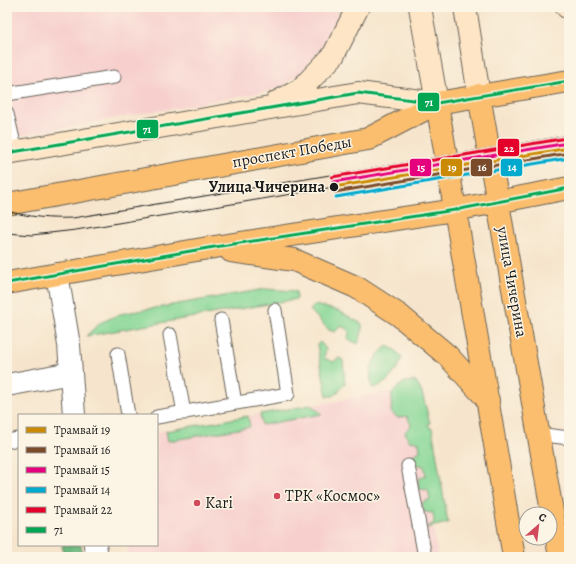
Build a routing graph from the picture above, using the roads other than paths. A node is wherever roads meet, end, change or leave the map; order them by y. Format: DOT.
graph roads {
  1 [pos="358,7"];
  2 [pos="420,7"];
  3 [pos="465,7"];
  4 [pos="114,77"];
  5 [pos="569,81"];
  6 [pos="7,94"];
  7 [pos="479,95"];
  8 [pos="437,103"];
  9 [pos="248,112"];
  10 [pos="7,114"];
  11 [pos="12,153"];
  12 [pos="569,188"];
  13 [pos="498,202"];
  14 [pos="7,204"];
  15 [pos="455,210"];
  16 [pos="208,248"];
  17 [pos="57,274"];
  18 [pos="7,283"];
  19 [pos="275,310"];
  20 [pos="221,320"];
  21 [pos="170,335"];
  22 [pos="118,354"];
  23 [pos="71,372"];
  24 [pos="7,385"];
  25 [pos="488,400"];
  26 [pos="235,403"];
  27 [pos="184,413"];
  28 [pos="74,414"];
  29 [pos="128,414"];
  30 [pos="158,417"];
  31 [pos="537,434"];
  32 [pos="569,438"];
  33 [pos="18,439"];
  34 [pos="7,441"];
  35 [pos="408,466"];
  36 [pos="95,546"];
  37 [pos="569,552"];
  38 [pos="98,557"];
  39 [pos="425,557"];
  40 [pos="514,557"];
  41 [pos="560,557"];
  42 [pos="566,557"];
  1 -- 9 [label="main road"];
  2 -- 8 [label="main road"];
  3 -- 7 [label="main road, улица Чичерина"];
  4 -- 6 [label="lane"];
  5 -- 7 [label="main road, проспект Победы"];
  7 -- 8 [label="main road, проспект Победы"];
  7 -- 13 [label="main road, улица Чичерина"];
  8 -- 9 [label="main road"];
  8 -- 14 [label="main road, проспект Победы"];
  8 -- 15 [label="main road"];
  9 -- 11 [label="main road"];
  10 -- 11 [label="lane"];
  12 -- 13 [label="main road"];
  13 -- 15 [label="main road"];
  13 -- 31 [label="main road, улица Чичерина"];
  15 -- 16 [label="main road"];
  15 -- 25 [label="main road"];
  16 -- 17 [label="main road"];
  16 -- 25 [label="main road"];
  17 -- 18 [label="main road"];
  17 -- 23 [label="street"];
  19 -- 26 [label="lane"];
  20 -- 26 [label="lane"];
  21 -- 27 [label="lane"];
  22 -- 29 [label="lane"];
  23 -- 24 [label="street"];
  23 -- 28 [label="street"];
  25 -- 40 [label="main road"];
  26 -- 27 [label="lane"];
  27 -- 30 [label="lane"];
  31 -- 32 [label="lane"];
  31 -- 41 [label="main road, улица Чичерина"];
  33 -- 34 [label="lane"];
  35 -- 39 [label="lane"];
  36 -- 38 [label="street"];
  37 -- 42 [label="lane"];
}
